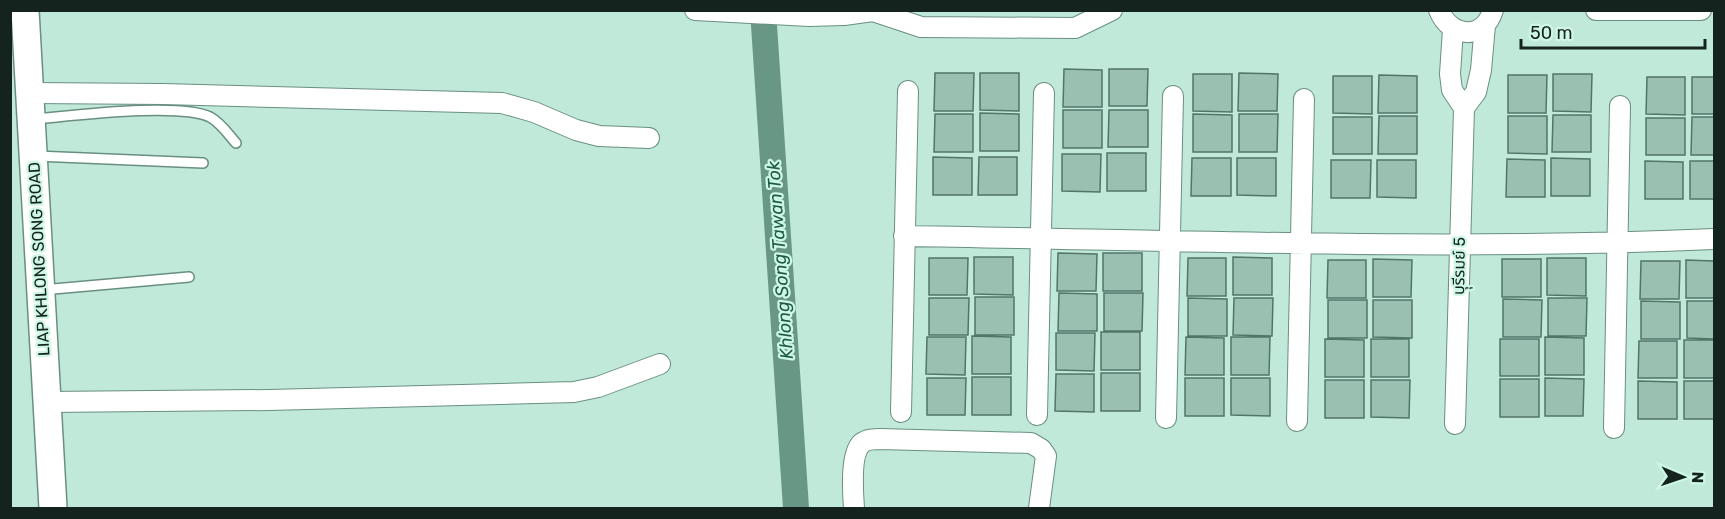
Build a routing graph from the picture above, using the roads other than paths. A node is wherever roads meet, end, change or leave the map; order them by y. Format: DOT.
graph roads {
  1 [pos="25,10"];
  2 [pos="695,10"];
  3 [pos="1112,10"];
  4 [pos="1439,10"];
  5 [pos="1596,10"];
  6 [pos="1701,10"];
  7 [pos="878,11"];
  8 [pos="1625,11"];
  9 [pos="1489,18"];
  10 [pos="1453,29"];
  11 [pos="908,91"];
  12 [pos="1044,93"];
  13 [pos="1173,96"];
  14 [pos="1304,99"];
  15 [pos="31,106"];
  16 [pos="1620,106"];
  17 [pos="1464,108"];
  18 [pos="649,138"];
  19 [pos="236,143"];
  20 [pos="33,156"];
  21 [pos="203,163"];
  22 [pos="904,236"];
  23 [pos="1041,238"];
  24 [pos="1714,239"];
  25 [pos="1170,240"];
  26 [pos="1301,243"];
  27 [pos="1618,243"];
  28 [pos="1459,245"];
  29 [pos="189,277"];
  30 [pos="41,291"];
  31 [pos="660,364"];
  32 [pos="47,402"];
  33 [pos="901,412"];
  34 [pos="1037,415"];
  35 [pos="1166,418"];
  36 [pos="1297,421"];
  37 [pos="1455,424"];
  38 [pos="1614,428"];
  39 [pos="53,508"];
  40 [pos="854,508"];
  41 [pos="1039,508"];
  1 -- 15 [label="main road, LIAP KHLONG SONG ROAD"];
  2 -- 7 [label="street"];
  3 -- 7 [label="street"];
  4 -- 10 [label="street"];
  5 -- 8 [label="street"];
  6 -- 8 [label="street"];
  9 -- 10 [label="street"];
  9 -- 17 [label="street, บุุรีรมย์ 5"];
  10 -- 17 [label="street, บุุรีรมย์ 5"];
  11 -- 22 [label="street"];
  12 -- 23 [label="street"];
  13 -- 25 [label="street"];
  14 -- 26 [label="street"];
  15 -- 18 [label="street"];
  15 -- 19 [label="lane"];
  15 -- 20 [label="main road, LIAP KHLONG SONG ROAD"];
  16 -- 27 [label="street"];
  17 -- 28 [label="street, บุุรีรมย์ 5"];
  20 -- 21 [label="lane"];
  20 -- 30 [label="main road, LIAP KHLONG SONG ROAD"];
  22 -- 23 [label="street"];
  22 -- 33 [label="street"];
  23 -- 25 [label="street"];
  23 -- 34 [label="street"];
  24 -- 27 [label="street"];
  25 -- 26 [label="street"];
  25 -- 35 [label="street"];
  26 -- 28 [label="street"];
  26 -- 36 [label="street"];
  27 -- 28 [label="street"];
  27 -- 38 [label="street"];
  28 -- 37 [label="street, บุุรีรมย์ 5"];
  29 -- 30 [label="lane"];
  30 -- 32 [label="main road, LIAP KHLONG SONG ROAD"];
  31 -- 32 [label="street"];
  32 -- 39 [label="main road, LIAP KHLONG SONG ROAD"];
  40 -- 41 [label="street"];
}
